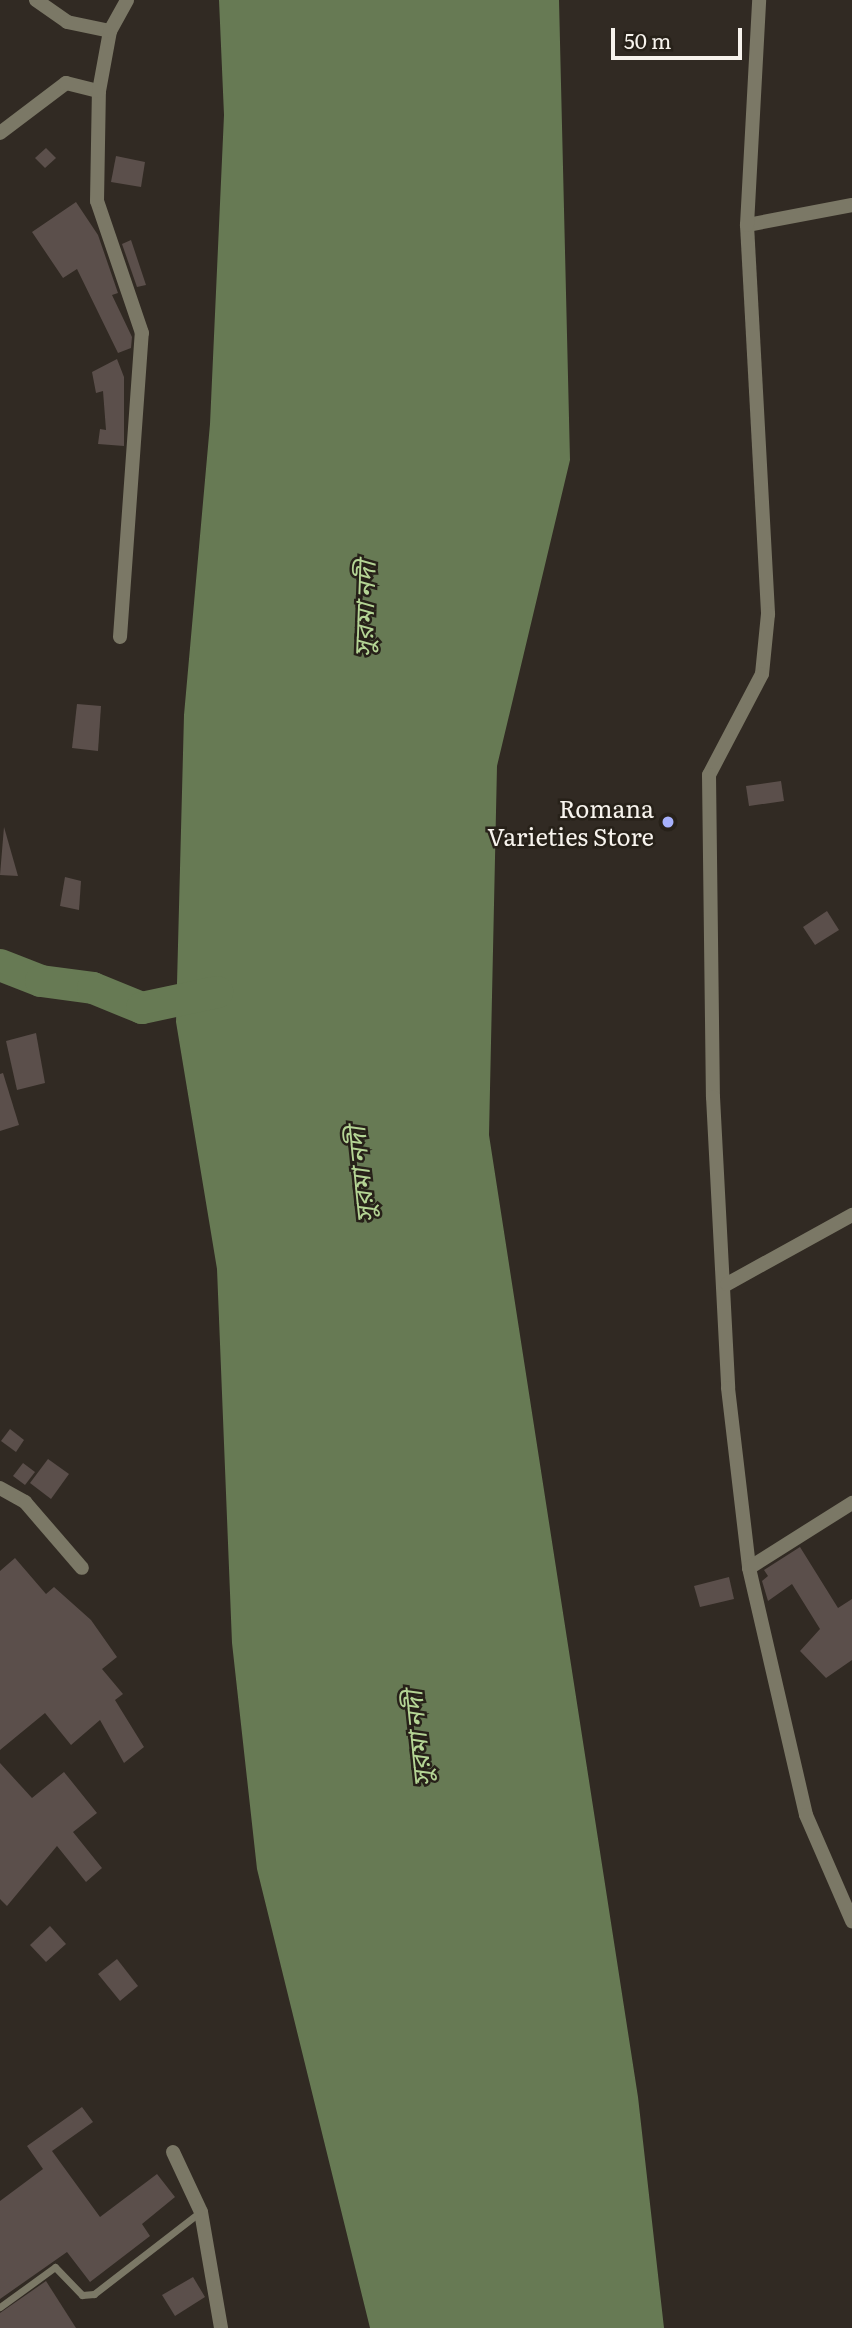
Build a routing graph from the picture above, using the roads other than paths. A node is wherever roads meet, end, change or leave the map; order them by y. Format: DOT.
graph roads {
  1 [pos="36,0"];
  2 [pos="127,0"];
  3 [pos="759,0"];
  4 [pos="110,30"];
  5 [pos="99,91"];
  6 [pos="0,133"];
  7 [pos="852,205"];
  8 [pos="747,225"];
  9 [pos="120,637"];
  10 [pos="852,1215"];
  11 [pos="727,1284"];
  12 [pos="0,1488"];
  13 [pos="852,1503"];
  14 [pos="82,1568"];
  15 [pos="749,1568"];
  16 [pos="852,1921"];
  17 [pos="173,2152"];
  18 [pos="201,2211"];
  19 [pos="0,2307"];
  20 [pos="221,2328"];
  1 -- 4 [label="street"];
  2 -- 4 [label="street"];
  3 -- 8 [label="street"];
  4 -- 5 [label="street"];
  5 -- 6 [label="street"];
  5 -- 9 [label="street"];
  7 -- 8 [label="street"];
  8 -- 11 [label="street"];
  10 -- 11 [label="street"];
  11 -- 15 [label="street"];
  12 -- 14 [label="street"];
  13 -- 15 [label="street"];
  15 -- 16 [label="street"];
  17 -- 18 [label="street"];
  18 -- 19 [label="lane"];
  18 -- 20 [label="street"];
}
